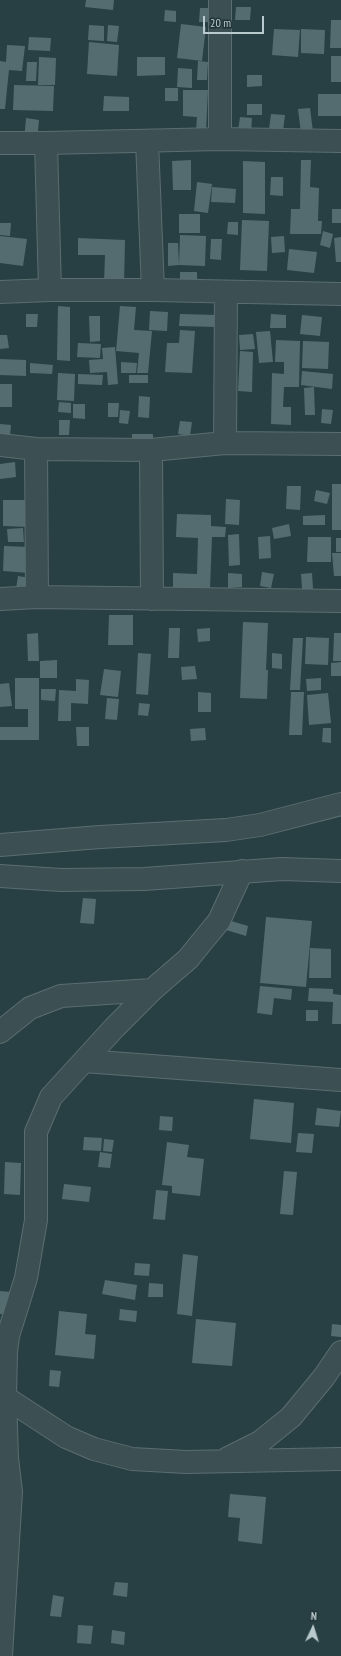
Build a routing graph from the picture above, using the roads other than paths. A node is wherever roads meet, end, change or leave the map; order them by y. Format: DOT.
graph roads {
  1 [pos="220,0"];
  2 [pos="220,139"];
  3 [pos="146,141"];
  4 [pos="341,141"];
  5 [pos="0,143"];
  6 [pos="46,143"];
  7 [pos="50,290"];
  8 [pos="153,290"];
  9 [pos="0,292"];
  10 [pos="226,293"];
  11 [pos="341,294"];
  12 [pos="224,443"];
  13 [pos="341,444"];
  14 [pos="0,445"];
  15 [pos="36,449"];
  16 [pos="151,450"];
  17 [pos="37,598"];
  18 [pos="0,599"];
  19 [pos="152,599"];
  20 [pos="341,601"];
  21 [pos="341,804"];
  22 [pos="0,845"];
  23 [pos="242,871"];
  24 [pos="341,871"];
  25 [pos="0,876"];
  26 [pos="152,990"];
  27 [pos="0,1032"];
  28 [pos="84,1061"];
  29 [pos="341,1080"];
  30 [pos="341,1352"];
  31 [pos="2,1395"];
  32 [pos="341,1459"];
  33 [pos="222,1461"];
  34 [pos="1,1656"];
  1 -- 2 [label="street"];
  2 -- 3 [label="street"];
  2 -- 4 [label="street"];
  3 -- 6 [label="street"];
  3 -- 8 [label="street"];
  5 -- 6 [label="street"];
  6 -- 7 [label="street"];
  7 -- 8 [label="street"];
  7 -- 9 [label="street"];
  8 -- 10 [label="street"];
  10 -- 11 [label="street"];
  10 -- 12 [label="street"];
  12 -- 13 [label="street"];
  12 -- 16 [label="street"];
  14 -- 15 [label="street"];
  15 -- 16 [label="street"];
  15 -- 17 [label="street"];
  16 -- 19 [label="street"];
  17 -- 18 [label="street"];
  17 -- 19 [label="street"];
  19 -- 20 [label="street"];
  21 -- 22 [label="street"];
  23 -- 24 [label="street"];
  23 -- 25 [label="street"];
  23 -- 26 [label="street"];
  26 -- 27 [label="street"];
  26 -- 28 [label="street"];
  28 -- 29 [label="street"];
  28 -- 31 [label="street"];
  30 -- 33 [label="street"];
  31 -- 33 [label="street"];
  31 -- 34 [label="street"];
  32 -- 33 [label="street"];
}
